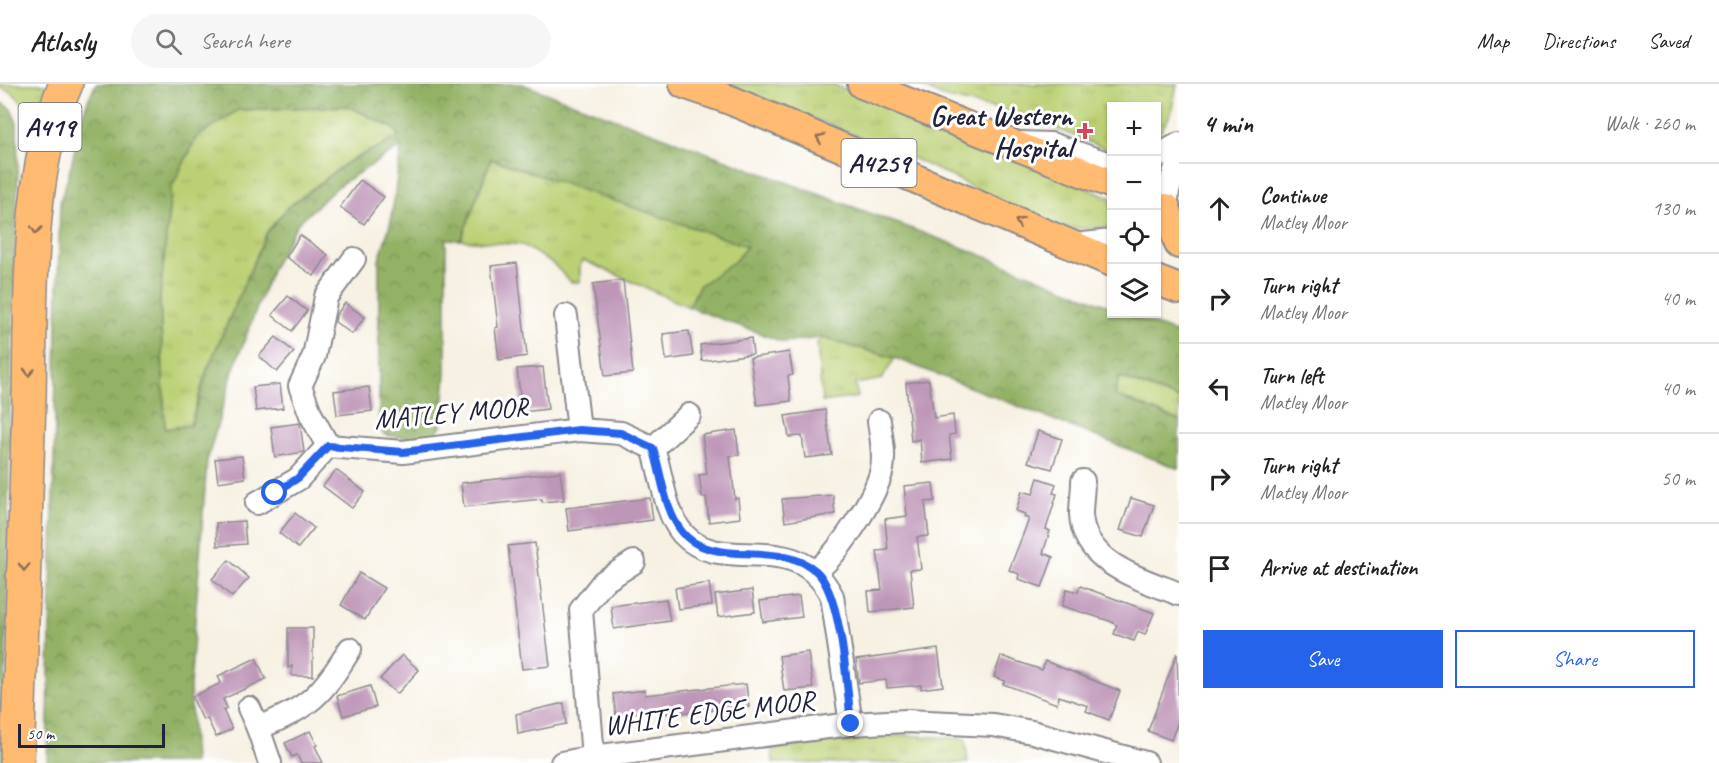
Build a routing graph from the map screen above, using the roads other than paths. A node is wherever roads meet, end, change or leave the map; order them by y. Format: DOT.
graph roads {
  1 [pos="66,84"];
  2 [pos="684,84"];
  3 [pos="861,84"];
  4 [pos="1008,143"];
  5 [pos="1179,144"];
  6 [pos="1158,156"];
  7 [pos="1179,159"];
  8 [pos="1107,163"];
  9 [pos="1107,182"];
  10 [pos="1169,212"];
  11 [pos="1107,242"];
  12 [pos="1179,244"];
  13 [pos="1072,245"];
  14 [pos="354,259"];
  15 [pos="1107,260"];
  16 [pos="1161,282"];
  17 [pos="1179,289"];
  18 [pos="566,316"];
  19 [pos="689,415"];
  20 [pos="879,422"];
  21 [pos="579,430"];
  22 [pos="328,446"];
  23 [pos="653,448"];
  24 [pos="1083,481"];
  25 [pos="257,503"];
  26 [pos="634,562"];
  27 [pos="816,571"];
  28 [pos="1179,594"];
  29 [pos="350,649"];
  30 [pos="851,724"];
  31 [pos="592,757"];
  32 [pos="17,763"];
  33 [pos="270,763"];
  34 [pos="562,763"];
  35 [pos="1146,763"];
  1 -- 32 [label="highway, A419, one-way"];
  13 -- 2 [label="main road, A4259, one-way"];
  3 -- 4 [label="main road, A4259"];
  4 -- 8 [label="street"];
  4 -- 9 [label="main road, A4259"];
  5 -- 6 [label="street"];
  7 -- 10 [label="street"];
  10 -- 12 [label="main road"];
  11 -- 13 [label="street"];
  13 -- 15 [label="main road, A4259"];
  14 -- 22 [label="street"];
  16 -- 17 [label="main road"];
  18 -- 21 [label="street"];
  19 -- 23 [label="street"];
  20 -- 27 [label="street"];
  21 -- 22 [label="street, MATLEY MOOR"];
  21 -- 23 [label="street, MATLEY MOOR"];
  22 -- 25 [label="street"];
  23 -- 27 [label="street"];
  24 -- 28 [label="street"];
  26 -- 31 [label="street"];
  27 -- 30 [label="street"];
  29 -- 33 [label="street"];
  30 -- 31 [label="street, WHITE EDGE MOOR"];
  30 -- 35 [label="street, WHITE EDGE MOOR"];
  31 -- 34 [label="street, WHITE EDGE MOOR"];
}
